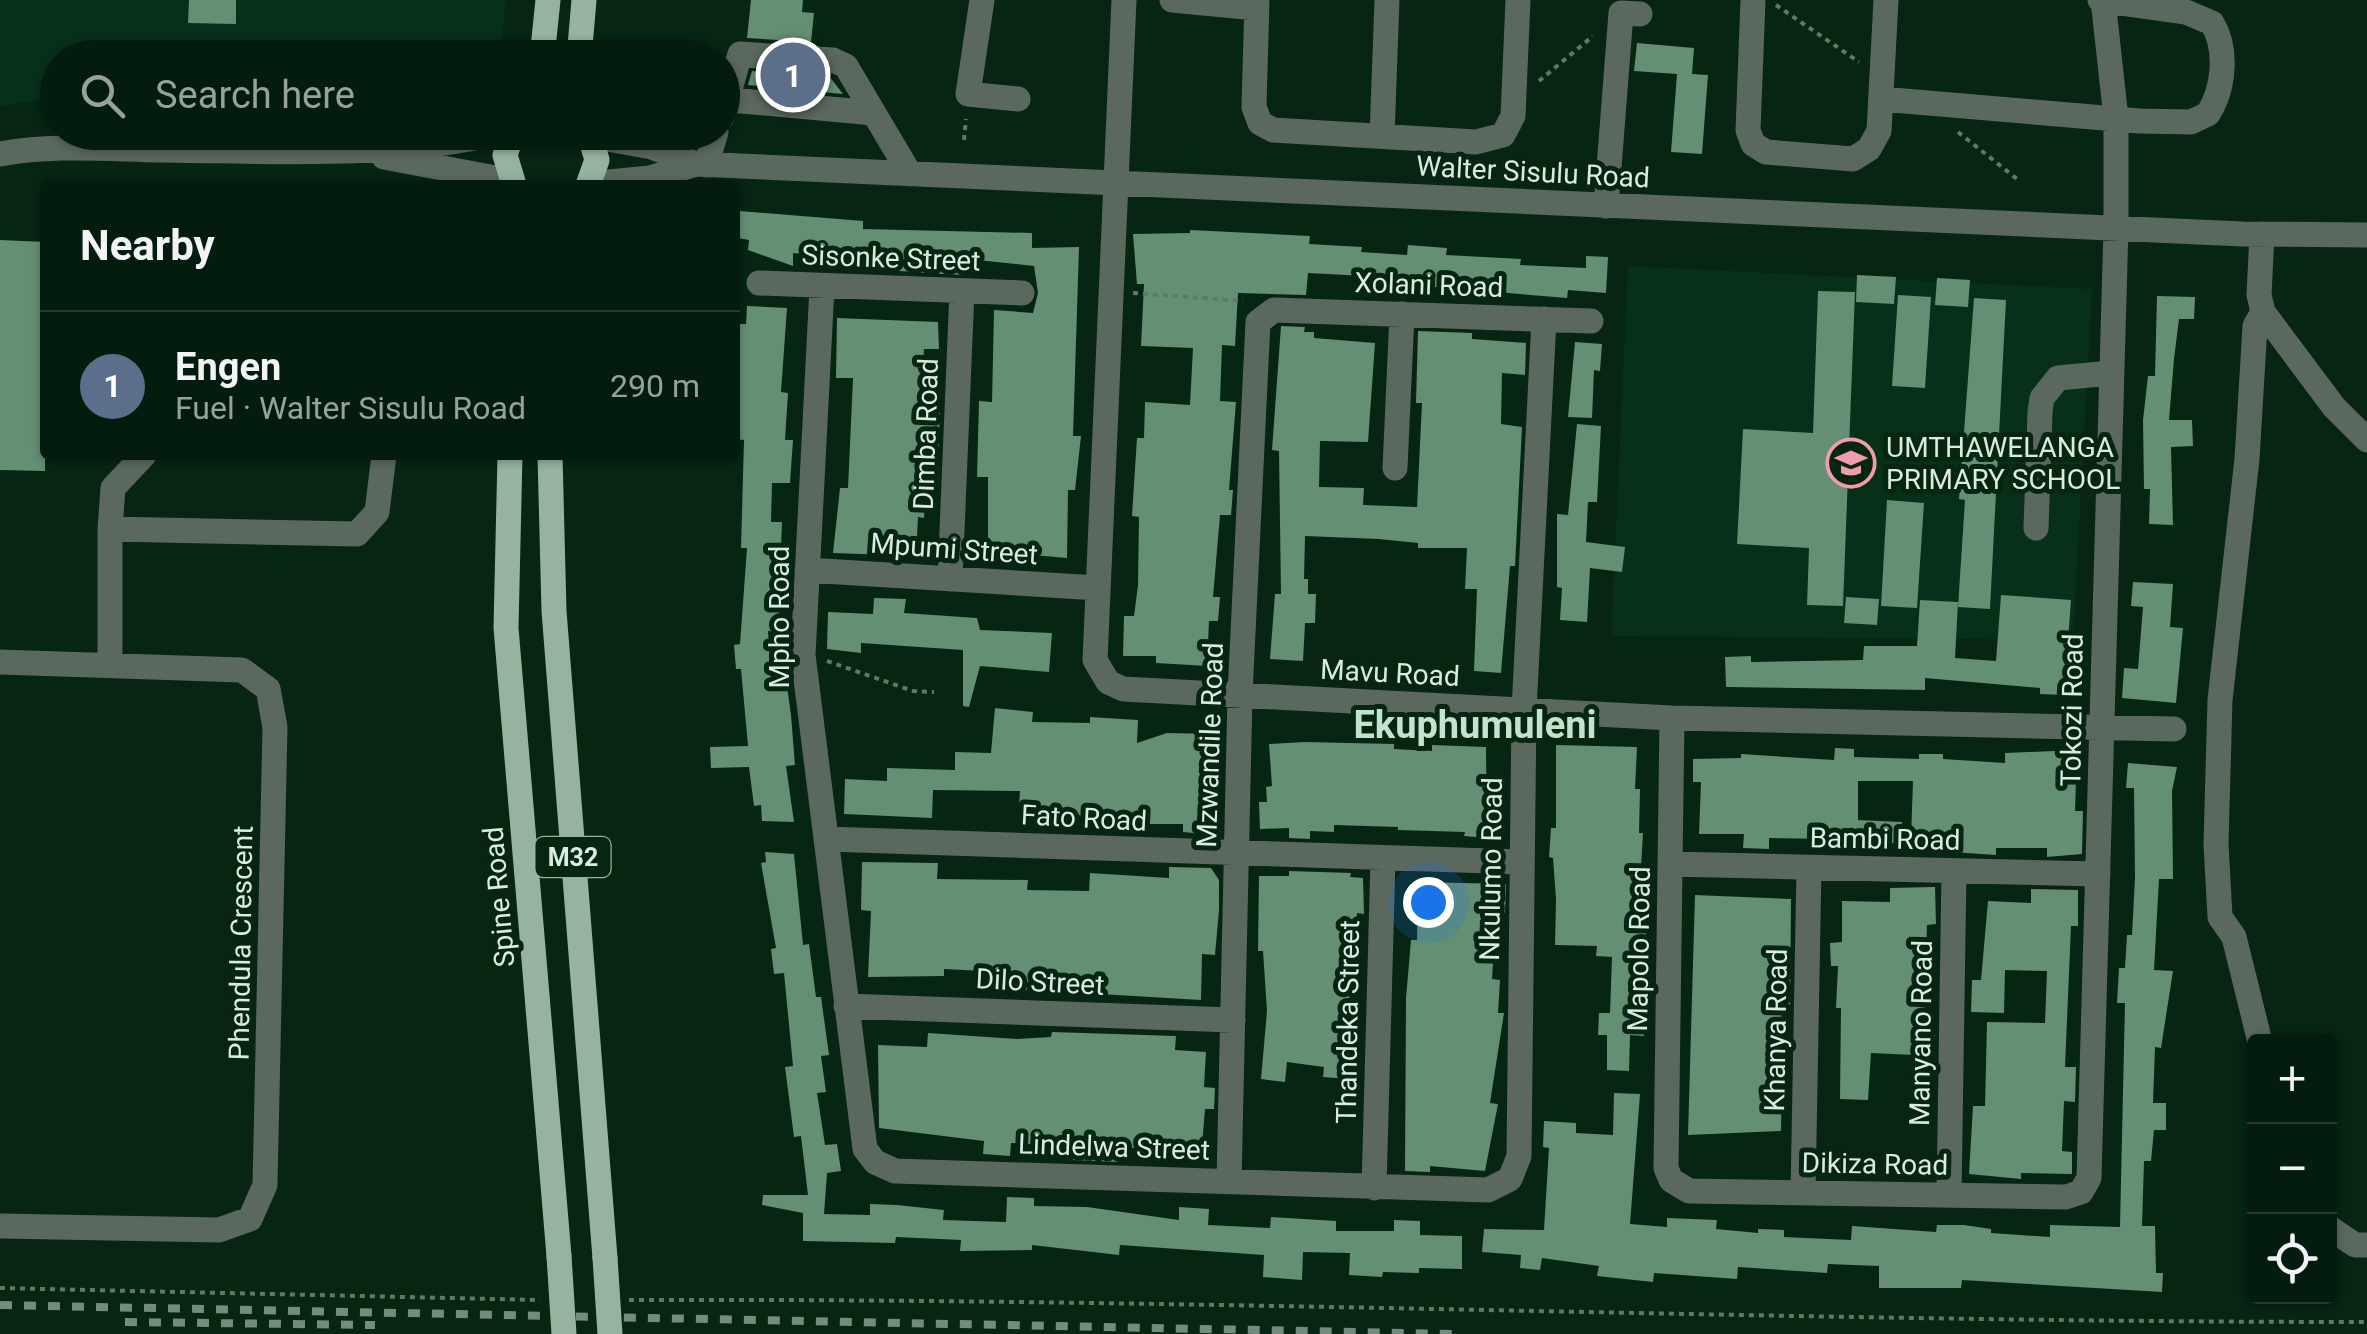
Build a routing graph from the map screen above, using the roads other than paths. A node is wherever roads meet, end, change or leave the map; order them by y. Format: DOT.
graph roads {
  1 [pos="548,0"];
  2 [pos="584,0"];
  3 [pos="982,0"];
  4 [pos="1124,0"];
  5 [pos="1172,0"];
  6 [pos="1387,0"];
  7 [pos="1518,0"];
  8 [pos="1753,0"];
  9 [pos="1886,0"];
  10 [pos="2102,0"];
  11 [pos="1257,4"];
  12 [pos="1630,13"];
  13 [pos="544,40"];
  14 [pos="580,40"];
  15 [pos="740,55"];
  16 [pos="1882,90"];
  17 [pos="1018,98"];
  18 [pos="740,108"];
  19 [pos="874,113"];
  20 [pos="2116,118"];
  21 [pos="1382,136"];
  22 [pos="43,150"];
  23 [pos="334,150"];
  24 [pos="506,150"];
  25 [pos="594,150"];
  26 [pos="658,150"];
  27 [pos="708,150"];
  28 [pos="0,154"];
  29 [pos="701,165"];
  30 [pos="910,174"];
  31 [pos="496,180"];
  32 [pos="511,180"];
  33 [pos="590,180"];
  34 [pos="630,180"];
  35 [pos="1115,183"];
  36 [pos="1606,206"];
  37 [pos="2116,228"];
  38 [pos="2262,234"];
  39 [pos="2367,235"];
  40 [pos="758,283"];
  41 [pos="822,287"];
  42 [pos="962,291"];
  43 [pos="1022,292"];
  44 [pos="1265,312"];
  45 [pos="2263,312"];
  46 [pos="1402,314"];
  47 [pos="1544,319"];
  48 [pos="1591,320"];
  49 [pos="2111,373"];
  50 [pos="2367,440"];
  51 [pos="139,460"];
  52 [pos="383,460"];
  53 [pos="510,460"];
  54 [pos="550,460"];
  55 [pos="1395,468"];
  56 [pos="2036,528"];
  57 [pos="110,529"];
  58 [pos="807,570"];
  59 [pos="950,579"];
  60 [pos="1098,588"];
  61 [pos="0,662"];
  62 [pos="110,664"];
  63 [pos="1240,695"];
  64 [pos="1524,710"];
  65 [pos="1672,718"];
  66 [pos="2101,728"];
  67 [pos="2174,729"];
  68 [pos="826,839"];
  69 [pos="1236,854"];
  70 [pos="1382,858"];
  71 [pos="1520,862"];
  72 [pos="1671,864"];
  73 [pos="1809,868"];
  74 [pos="1954,871"];
  75 [pos="2098,874"];
  76 [pos="846,1006"];
  77 [pos="1233,1020"];
  78 [pos="2258,1034"];
  79 [pos="1510,1180"];
  80 [pos="1671,1180"];
  81 [pos="1229,1181"];
  82 [pos="1374,1188"];
  83 [pos="2081,1192"];
  84 [pos="1803,1193"];
  85 [pos="1948,1195"];
  86 [pos="0,1226"];
  87 [pos="2337,1233"];
  88 [pos="2367,1246"];
  89 [pos="564,1334"];
  90 [pos="610,1334"];
  1 -- 13 [label="main road"];
  2 -- 14 [label="main road"];
  3 -- 17 [label="street"];
  4 -- 35 [label="street, Mavu Road"];
  5 -- 11 [label="street"];
  6 -- 21 [label="street"];
  7 -- 21 [label="street"];
  8 -- 16 [label="street"];
  9 -- 16 [label="street"];
  10 -- 20 [label="street, Tokozi Road"];
  10 -- 20 [label="street"];
  11 -- 21 [label="street"];
  12 -- 36 [label="street"];
  15 -- 19 [label="street"];
  16 -- 20 [label="street"];
  18 -- 19 [label="street"];
  19 -- 30 [label="street"];
  20 -- 37 [label="street, Tokozi Road"];
  22 -- 28 [label="street"];
  23 -- 31 [label="street"];
  24 -- 32 [label="main road"];
  25 -- 33 [label="main road"];
  26 -- 29 [label="street, Walter Sisulu Road"];
  27 -- 29 [label="street"];
  29 -- 30 [label="street, Walter Sisulu Road"];
  29 -- 34 [label="street, Walter Sisulu Road"];
  30 -- 35 [label="street, Walter Sisulu Road"];
  35 -- 36 [label="street, Walter Sisulu Road"];
  35 -- 60 [label="street, Mavu Road"];
  36 -- 37 [label="street, Walter Sisulu Road"];
  37 -- 38 [label="street, Walter Sisulu Road"];
  37 -- 49 [label="street, Tokozi Road"];
  38 -- 39 [label="street, Walter Sisulu Road"];
  38 -- 45 [label="street"];
  40 -- 41 [label="street, Sisonke Street"];
  41 -- 42 [label="street, Sisonke Street"];
  41 -- 58 [label="street, Mpho Road"];
  42 -- 43 [label="street, Sisonke Street"];
  42 -- 59 [label="street, Dimba Road"];
  44 -- 46 [label="street, Xolani Road"];
  44 -- 63 [label="street, Mzwandile Road"];
  45 -- 50 [label="street"];
  45 -- 78 [label="street"];
  46 -- 47 [label="street, Xolani Road"];
  46 -- 55 [label="street"];
  47 -- 48 [label="street, Xolani Road"];
  47 -- 64 [label="street, Nkulumo Road"];
  49 -- 56 [label="street"];
  49 -- 66 [label="street, Tokozi Road"];
  51 -- 57 [label="street"];
  52 -- 57 [label="street"];
  53 -- 89 [label="main road, Spine Road / M32, bridge"];
  54 -- 90 [label="main road, M32, bridge"];
  57 -- 62 [label="street"];
  58 -- 59 [label="street, Mpumi Street"];
  58 -- 68 [label="street, Mpho Road"];
  59 -- 60 [label="street, Mpumi Street"];
  60 -- 63 [label="street, Mavu Road"];
  61 -- 62 [label="street, Phendula Crescent"];
  62 -- 86 [label="street, Phendula Crescent"];
  63 -- 64 [label="street, Mavu Road"];
  63 -- 69 [label="street, Mzwandile Road"];
  64 -- 65 [label="street, Mavu Road"];
  64 -- 71 [label="street, Nkulumo Road"];
  65 -- 66 [label="street, Mavu Road"];
  65 -- 72 [label="street, Mapolo Road"];
  66 -- 67 [label="street, Mavu Road"];
  66 -- 75 [label="street, Tokozi Road"];
  68 -- 69 [label="street, Fato Road"];
  68 -- 76 [label="street, Mpho Road"];
  69 -- 70 [label="street, Fato Road"];
  69 -- 77 [label="street, Mzwandile Road"];
  70 -- 71 [label="street, Fato Road"];
  70 -- 82 [label="street, Thandeka Street"];
  71 -- 79 [label="street, Nkulumo Road"];
  72 -- 73 [label="street, Bambi Road"];
  72 -- 80 [label="street, Mapolo Road"];
  73 -- 74 [label="street, Bambi Road"];
  73 -- 84 [label="street, Khanya Road"];
  74 -- 75 [label="street, Bambi Road"];
  74 -- 85 [label="street, Manyano Road"];
  75 -- 83 [label="street, Tokozi Road"];
  76 -- 77 [label="street, Dilo Street"];
  76 -- 81 [label="street, Lindelwa Street"];
  77 -- 81 [label="street, Mzwandile Road"];
  79 -- 82 [label="street, Lindelwa Street"];
  80 -- 84 [label="street, Dikiza Road"];
  81 -- 82 [label="street, Lindelwa Street"];
  83 -- 85 [label="street, Dikiza Road"];
  84 -- 85 [label="street, Dikiza Road"];
  87 -- 88 [label="street"];
}
